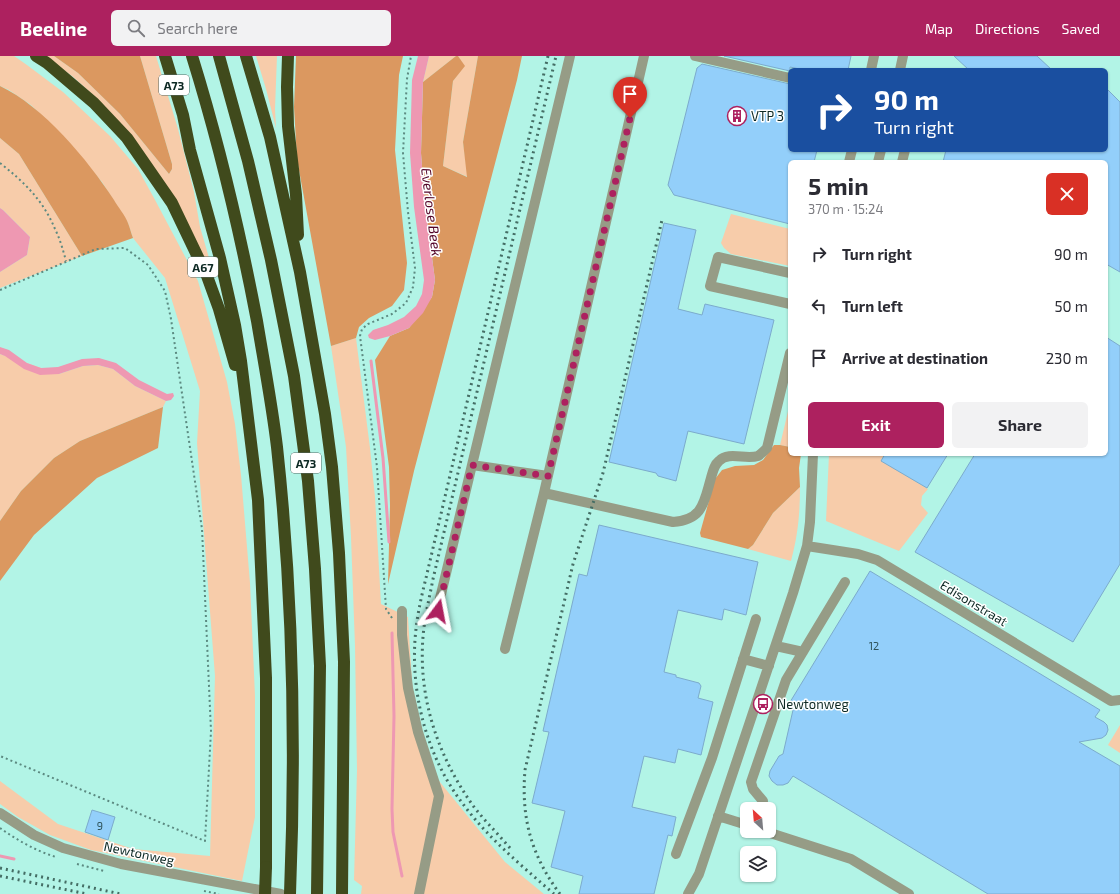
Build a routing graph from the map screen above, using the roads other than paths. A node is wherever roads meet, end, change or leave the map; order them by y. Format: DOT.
graph roads {
  1 [pos="36,56"];
  2 [pos="165,56"];
  3 [pos="192,56"];
  4 [pos="219,56"];
  5 [pos="246,56"];
  6 [pos="288,56"];
  7 [pos="570,56"];
  8 [pos="644,56"];
  9 [pos="695,56"];
  10 [pos="874,56"];
  11 [pos="903,56"];
  12 [pos="871,68"];
  13 [pos="900,68"];
  14 [pos="788,78"];
  15 [pos="300,272"];
  16 [pos="788,273"];
  17 [pos="788,304"];
  18 [pos="788,361"];
  19 [pos="247,410"];
  20 [pos="813,456"];
  21 [pos="472,465"];
  22 [pos="548,476"];
  23 [pos="544,493"];
  24 [pos="807,546"];
  25 [pos="845,582"];
  26 [pos="402,611"];
  27 [pos="438,611"];
  28 [pos="756,619"];
  29 [pos="776,646"];
  30 [pos="505,649"];
  31 [pos="803,652"];
  32 [pos="743,659"];
  33 [pos="769,666"];
  34 [pos="1120,700"];
  35 [pos="763,802"];
  36 [pos="0,813"];
  37 [pos="718,816"];
  38 [pos="740,823"];
  39 [pos="776,835"];
  40 [pos="676,854"];
  41 [pos="342,889"];
  42 [pos="264,894"];
  43 [pos="282,894"];
  44 [pos="290,894"];
  45 [pos="317,894"];
  46 [pos="419,894"];
  47 [pos="688,894"];
  48 [pos="909,894"];
  1 -- 19 [label="highway, A67"];
  2 -- 19 [label="highway, A73"];
  3 -- 44 [label="highway, A73"];
  4 -- 45 [label="highway, A73"];
  5 -- 15 [label="highway, A73"];
  6 -- 15 [label="highway, A73"];
  7 -- 21 [label="street"];
  8 -- 22 [label="street"];
  9 -- 14 [label="street"];
  10 -- 12 [label="street"];
  11 -- 13 [label="street"];
  15 -- 41 [label="highway, A73"];
  16 -- 17 [label="street"];
  18 -- 23 [label="street"];
  19 -- 42 [label="highway, A73, bridge"];
  20 -- 24 [label="street"];
  21 -- 22 [label="street"];
  21 -- 27 [label="street"];
  22 -- 23 [label="street"];
  23 -- 30 [label="street"];
  24 -- 29 [label="street"];
  24 -- 34 [label="street, Edisonstraat"];
  25 -- 31 [label="street"];
  26 -- 46 [label="street"];
  28 -- 32 [label="street"];
  29 -- 31 [label="street"];
  29 -- 33 [label="street"];
  31 -- 35 [label="street"];
  32 -- 33 [label="street"];
  32 -- 40 [label="street"];
  33 -- 37 [label="street"];
  36 -- 43 [label="street, Newtonweg"];
  37 -- 38 [label="street"];
  37 -- 47 [label="street"];
  39 -- 48 [label="street"];
}
